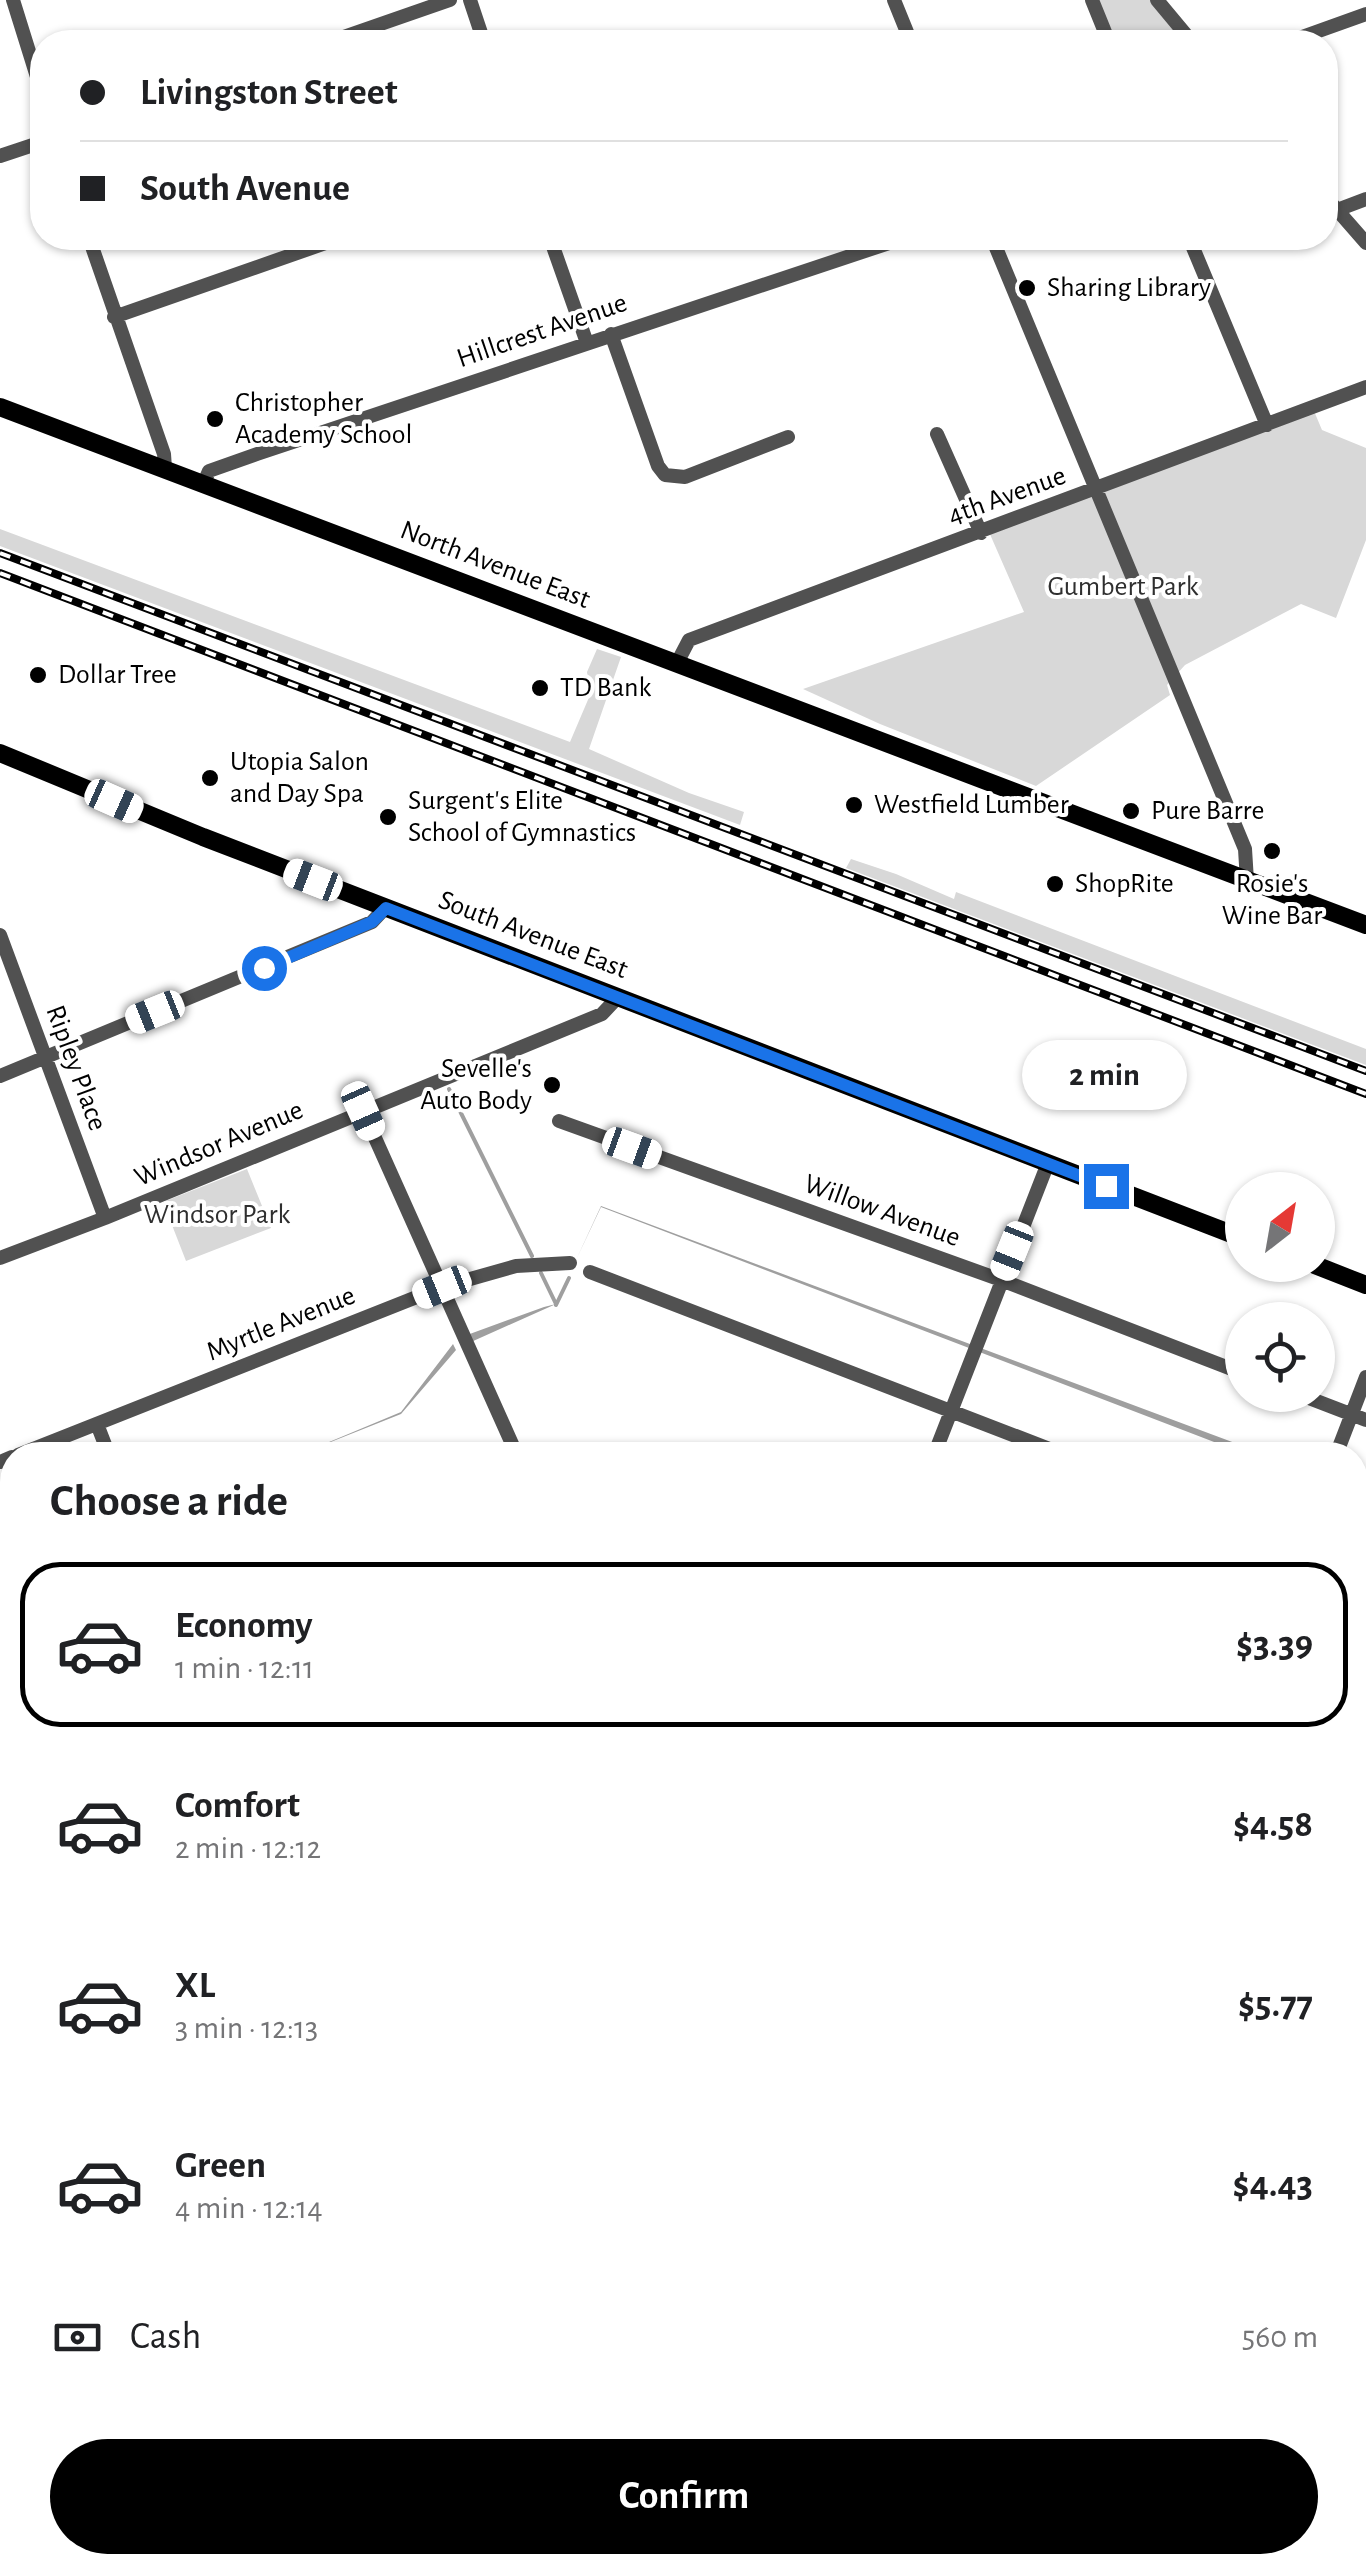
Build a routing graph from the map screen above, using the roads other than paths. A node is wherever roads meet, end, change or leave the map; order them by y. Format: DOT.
graph roads {
  1 [pos="12,0"];
  2 [pos="450,0"];
  3 [pos="470,0"];
  4 [pos="894,0"];
  5 [pos="1092,0"];
  6 [pos="1157,0"];
  7 [pos="1366,14"];
  8 [pos="363,30"];
  9 [pos="480,30"];
  10 [pos="906,30"];
  11 [pos="1103,30"];
  12 [pos="1182,30"];
  13 [pos="1321,30"];
  14 [pos="30,56"];
  15 [pos="30,146"];
  16 [pos="0,156"];
  17 [pos="1366,199"];
  18 [pos="1338,210"];
  19 [pos="1366,243"];
  20 [pos="93,250"];
  21 [pos="306,250"];
  22 [pos="554,250"];
  23 [pos="867,250"];
  24 [pos="997,250"];
  25 [pos="1194,250"];
  26 [pos="114,317"];
  27 [pos="611,334"];
  28 [pos="587,343"];
  29 [pos="1366,387"];
  30 [pos="0,406"];
  31 [pos="1267,425"];
  32 [pos="938,434"];
  33 [pos="788,437"];
  34 [pos="165,468"];
  35 [pos="204,483"];
  36 [pos="1097,490"];
  37 [pos="980,533"];
  38 [pos="677,663"];
  39 [pos="0,753"];
  40 [pos="1247,880"];
  41 [pos="386,908"];
  42 [pos="1366,926"];
  43 [pos="0,935"];
  44 [pos="618,997"];
  45 [pos="46,1058"];
  46 [pos="0,1076"];
  47 [pos="363,1111"];
  48 [pos="559,1121"];
  49 [pos="1048,1163"];
  50 [pos="106,1218"];
  51 [pos="1225,1231"];
  52 [pos="0,1258"];
  53 [pos="570,1263"];
  54 [pos="590,1272"];
  55 [pos="1335,1273"];
  56 [pos="1001,1280"];
  57 [pos="1366,1285"];
  58 [pos="442,1287"];
  59 [pos="1225,1366"];
  60 [pos="1366,1377"];
  61 [pos="1335,1408"];
  62 [pos="950,1412"];
  63 [pos="1359,1417"];
  64 [pos="96,1424"];
  65 [pos="50,1442"];
  66 [pos="104,1442"];
  67 [pos="511,1442"];
  68 [pos="939,1442"];
  69 [pos="1030,1442"];
  70 [pos="1344,1442"];
  1 -- 14 [label="street"];
  2 -- 8 [label="street"];
  3 -- 9 [label="street"];
  4 -- 10 [label="street"];
  5 -- 11 [label="street"];
  6 -- 12 [label="street"];
  7 -- 13 [label="street"];
  15 -- 16 [label="street"];
  17 -- 18 [label="street"];
  18 -- 19 [label="street"];
  20 -- 26 [label="street"];
  21 -- 26 [label="street"];
  22 -- 28 [label="street"];
  23 -- 27 [label="street, Hillcrest Avenue"];
  24 -- 36 [label="street"];
  25 -- 31 [label="street"];
  26 -- 34 [label="street"];
  27 -- 28 [label="street, Hillcrest Avenue"];
  27 -- 33 [label="street"];
  28 -- 35 [label="street, Hillcrest Avenue"];
  29 -- 31 [label="street, 4th Avenue"];
  30 -- 34 [label="main road, North Avenue East"];
  31 -- 36 [label="street, 4th Avenue"];
  32 -- 37 [label="street"];
  34 -- 35 [label="main road, North Avenue East"];
  35 -- 38 [label="main road, North Avenue East"];
  36 -- 37 [label="street, 4th Avenue"];
  36 -- 40 [label="street"];
  37 -- 38 [label="street, 4th Avenue"];
  38 -- 40 [label="main road, North Avenue East"];
  39 -- 41 [label="main road, South Avenue East"];
  40 -- 42 [label="main road, North Avenue East"];
  41 -- 44 [label="main road, South Avenue East"];
  41 -- 45 [label="street"];
  43 -- 45 [label="street, Ripley Place"];
  44 -- 47 [label="street, Windsor Avenue"];
  44 -- 49 [label="main road, South Avenue East"];
  45 -- 46 [label="street"];
  45 -- 50 [label="street, Ripley Place"];
  47 -- 50 [label="street, Windsor Avenue"];
  47 -- 58 [label="street"];
  48 -- 56 [label="street, Willow Avenue"];
  49 -- 51 [label="main road, South Avenue East"];
  49 -- 56 [label="street"];
  50 -- 52 [label="street, Windsor Avenue"];
  53 -- 58 [label="street, Myrtle Avenue"];
  54 -- 62 [label="street"];
  55 -- 57 [label="main road"];
  56 -- 59 [label="street, Willow Avenue"];
  56 -- 62 [label="street"];
  58 -- 64 [label="street, Myrtle Avenue"];
  58 -- 67 [label="street"];
  60 -- 63 [label="street"];
  61 -- 63 [label="street"];
  62 -- 68 [label="street"];
  62 -- 69 [label="street"];
  63 -- 70 [label="street"];
  64 -- 65 [label="street, Myrtle Avenue"];
  64 -- 66 [label="street"];
}
